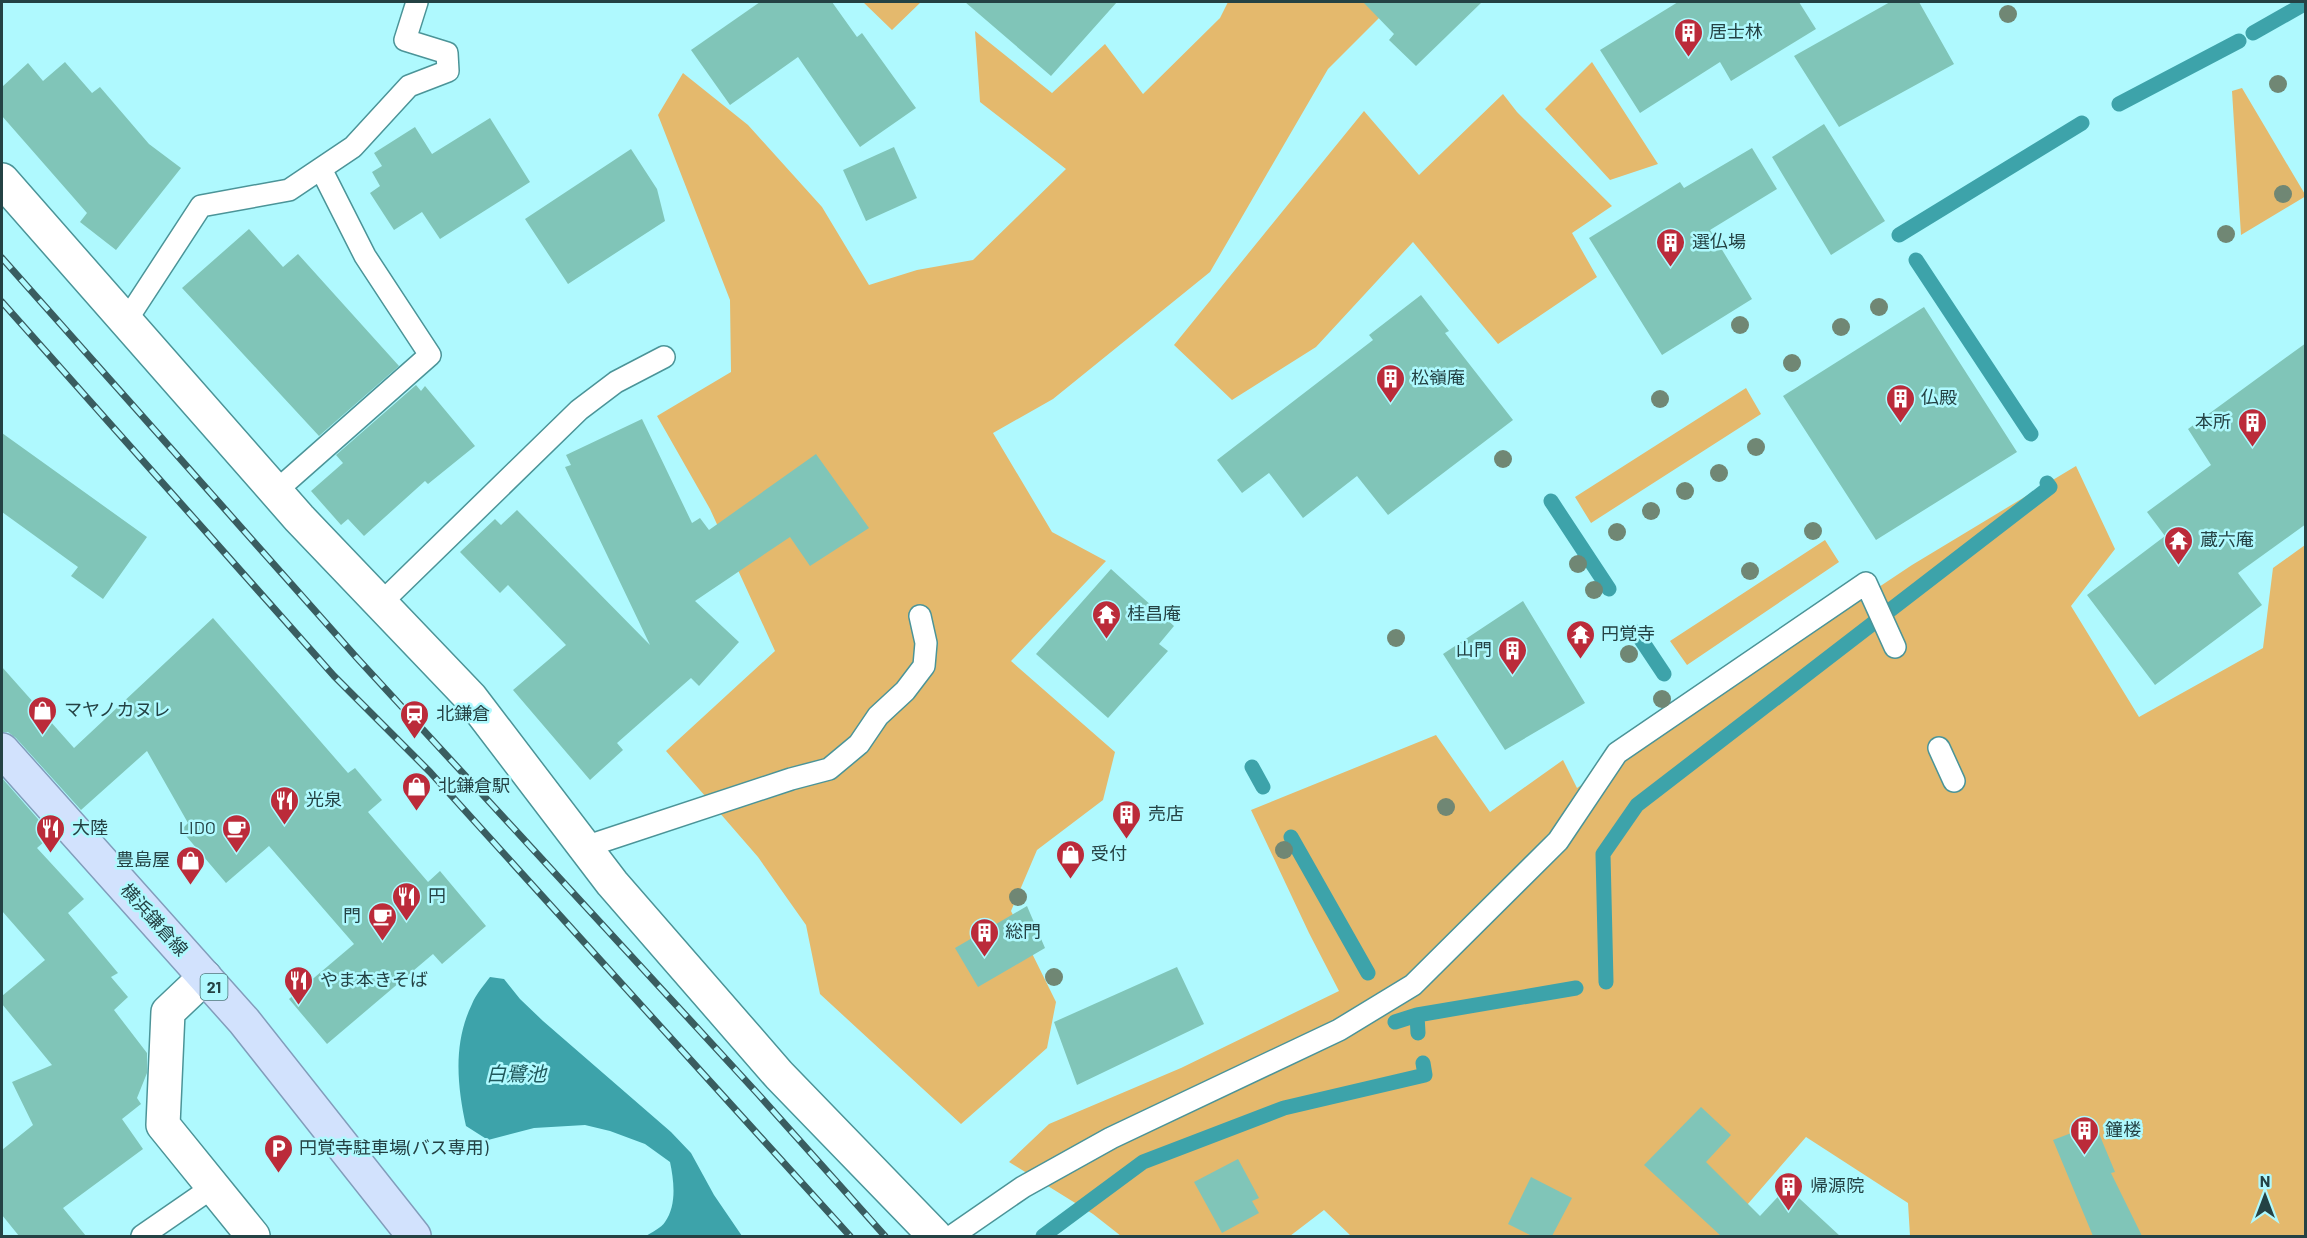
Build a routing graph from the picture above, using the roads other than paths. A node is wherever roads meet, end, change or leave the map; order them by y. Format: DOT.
graph roads {
  1 [pos="417,2"];
  2 [pos="321,169"];
  3 [pos="2,180"];
  4 [pos="126,321"];
  5 [pos="664,357"];
  6 [pos="276,491"];
  7 [pos="381,603"];
  8 [pos="920,616"];
  9 [pos="1895,647"];
  10 [pos="1939,748"];
  11 [pos="2,750"];
  12 [pos="1954,781"];
  13 [pos="585,847"];
  14 [pos="205,977"];
  15 [pos="213,1187"];
  16 [pos="142,1236"];
  17 [pos="253,1236"];
  18 [pos="414,1236"];
  19 [pos="938,1236"];
  1 -- 2 [label="lane"];
  2 -- 4 [label="lane"];
  2 -- 6 [label="lane"];
  3 -- 4 [label="street"];
  4 -- 6 [label="street"];
  5 -- 7 [label="lane"];
  6 -- 7 [label="street"];
  7 -- 13 [label="street"];
  8 -- 13 [label="lane"];
  9 -- 19 [label="lane"];
  10 -- 12 [label="lane"];
  11 -- 14 [label="main road, 横浜鎌倉線 / 21"];
  13 -- 19 [label="street"];
  14 -- 15 [label="street"];
  14 -- 18 [label="main road, 横浜鎌倉線 / 21"];
  15 -- 16 [label="lane"];
  15 -- 17 [label="street"];
}
